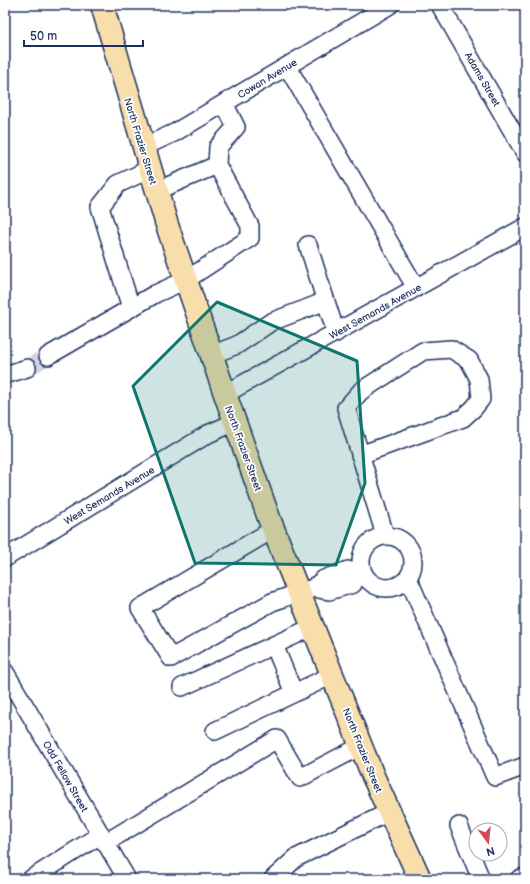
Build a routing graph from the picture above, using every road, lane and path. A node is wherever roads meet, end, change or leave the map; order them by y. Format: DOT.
graph roads {
  1 [pos="102,5"];
  2 [pos="390,5"];
  3 [pos="440,5"];
  4 [pos="287,66"];
  5 [pos="224,103"];
  6 [pos="143,147"];
  7 [pos="525,154"];
  8 [pos="217,165"];
  9 [pos="150,169"];
  10 [pos="156,191"];
  11 [pos="525,227"];
  12 [pos="308,245"];
  13 [pos="186,280"];
  14 [pos="416,288"];
  15 [pos="326,301"];
  16 [pos="131,308"];
  17 [pos="336,333"];
  18 [pos="211,355"];
  19 [pos="48,356"];
  20 [pos="27,368"];
  21 [pos="5,375"];
  22 [pos="225,394"];
  23 [pos="235,422"];
  24 [pos="360,455"];
  25 [pos="274,529"];
  26 [pos="385,536"];
  27 [pos="5,558"];
  28 [pos="360,574"];
  29 [pos="408,578"];
  30 [pos="306,591"];
  31 [pos="313,627"];
  32 [pos="274,645"];
  33 [pos="5,672"];
  34 [pos="332,675"];
  35 [pos="182,687"];
  36 [pos="294,693"];
  37 [pos="216,731"];
  38 [pos="361,746"];
  39 [pos="525,766"];
  40 [pos="389,812"];
  41 [pos="459,826"];
  42 [pos="103,839"];
  43 [pos="525,876"];
  44 [pos="122,877"];
  45 [pos="31,879"];
  46 [pos="273,879"];
  47 [pos="420,879"];
  48 [pos="481,879"];
  49 [pos="519,879"];
  1 -- 6 [label="main road, North Frazier Street"];
  2 -- 4 [label="street, Cowan Avenue"];
  3 -- 7 [label="street, Adams Street"];
  4 -- 5 [label="street, Cowan Avenue"];
  4 -- 14 [label="street"];
  5 -- 6 [label="street, Cowan Avenue"];
  5 -- 8 [label="street"];
  6 -- 9 [label="main road, North Frazier Street"];
  8 -- 10 [label="street"];
  8 -- 13 [label="street"];
  9 -- 10 [label="main road, North Frazier Street"];
  9 -- 16 [label="street"];
  10 -- 13 [label="main road, North Frazier Street"];
  11 -- 14 [label="street, West Semands Avenue"];
  12 -- 15 [label="street"];
  13 -- 16 [label="street"];
  13 -- 18 [label="main road, North Frazier Street"];
  14 -- 17 [label="street, West Semands Avenue"];
  15 -- 17 [label="street"];
  15 -- 18 [label="street"];
  16 -- 19 [label="street"];
  17 -- 22 [label="street, West Semands Avenue"];
  18 -- 22 [label="main road, North Frazier Street"];
  20 -- 21 [label="street"];
  22 -- 23 [label="main road, North Frazier Street"];
  23 -- 25 [label="main road, North Frazier Street"];
  23 -- 27 [label="street, West Semands Avenue"];
  24 -- 24 [label="street"];
  24 -- 26 [label="street"];
  25 -- 30 [label="main road, North Frazier Street"];
  25 -- 30 [label="street"];
  26 -- 28 [label="street"];
  26 -- 29 [label="street"];
  28 -- 29 [label="street"];
  28 -- 30 [label="street"];
  29 -- 39 [label="street"];
  30 -- 31 [label="main road, North Frazier Street"];
  31 -- 32 [label="street"];
  31 -- 34 [label="main road, North Frazier Street"];
  32 -- 35 [label="street"];
  32 -- 36 [label="street"];
  33 -- 42 [label="street, Odd Fellow Street"];
  34 -- 36 [label="street"];
  34 -- 38 [label="main road, North Frazier Street"];
  36 -- 37 [label="street"];
  38 -- 40 [label="main road, North Frazier Street"];
  38 -- 42 [label="street"];
  40 -- 46 [label="street"];
  40 -- 47 [label="main road, North Frazier Street"];
  41 -- 48 [label="street"];
  42 -- 44 [label="street, Odd Fellow Street"];
  42 -- 45 [label="street"];
  43 -- 49 [label="street"];
}
